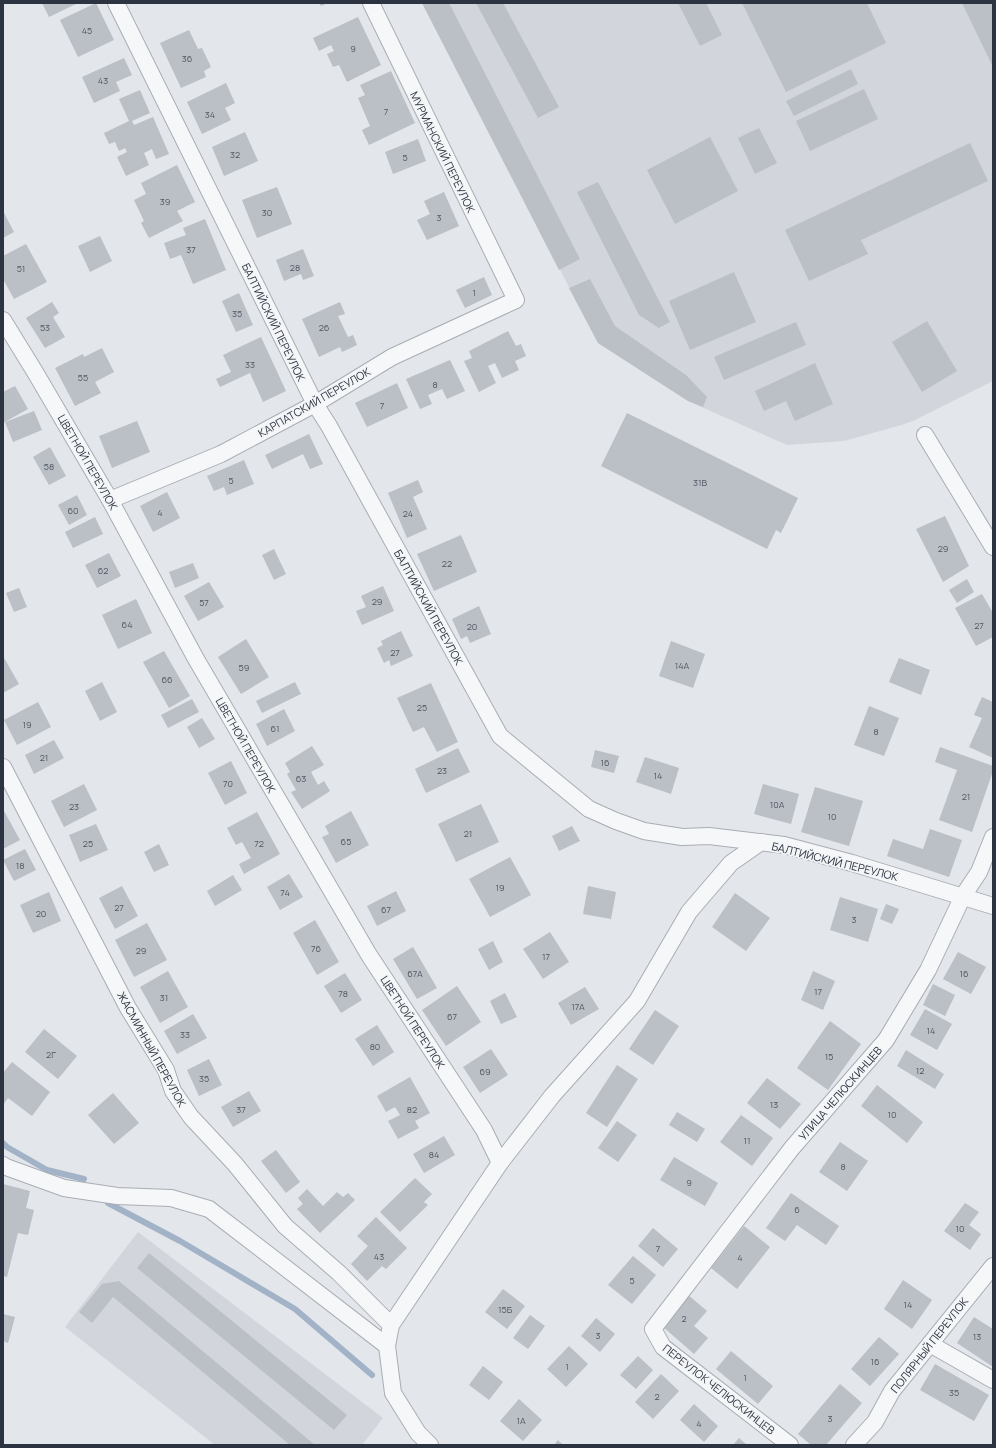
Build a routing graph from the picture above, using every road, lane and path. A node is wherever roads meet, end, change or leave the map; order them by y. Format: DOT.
graph roads {
  1 [pos="116,3"];
  2 [pos="371,3"];
  3 [pos="516,300"];
  4 [pos="3,320"];
  5 [pos="315,404"];
  6 [pos="926,435"];
  7 [pos="110,500"];
  8 [pos="993,547"];
  9 [pos="3,767"];
  10 [pos="993,837"];
  11 [pos="760,842"];
  12 [pos="963,896"];
  13 [pos="993,906"];
  14 [pos="500,1163"];
  15 [pos="4,1168"];
  16 [pos="993,1266"];
  17 [pos="391,1325"];
  18 [pos="652,1329"];
  19 [pos="930,1344"];
  20 [pos="386,1346"];
  21 [pos="993,1380"];
  22 [pos="430,1445"];
  23 [pos="790,1445"];
  24 [pos="854,1445"];
  1 -- 5 [label="street, БАЛТИЙСКИЙ ПЕРЕУЛОК"];
  2 -- 3 [label="street, МУРМАНСКИЙ ПЕРЕУЛОК"];
  3 -- 5 [label="street, КАРПАТСКИЙ ПЕРЕУЛОК"];
  4 -- 7 [label="street, ЦВЕТНОЙ ПЕРЕУЛОК"];
  5 -- 7 [label="street, КАРПАТСКИЙ ПЕРЕУЛОК"];
  5 -- 11 [label="street, БАЛТИЙСКИЙ ПЕРЕУЛОК"];
  6 -- 8 [label="street"];
  7 -- 14 [label="street, ЦВЕТНОЙ ПЕРЕУЛОК"];
  9 -- 17 [label="street, ЖАСМИННЫЙ ПЕРЕУЛОК"];
  10 -- 12 [label="street, УЛИЦА ЧЕЛЮСКИНЦЕВ"];
  11 -- 12 [label="street, БАЛТИЙСКИЙ ПЕРЕУЛОК"];
  11 -- 14 [label="street"];
  12 -- 13 [label="street, БАЛТИЙСКИЙ ПЕРЕУЛОК"];
  12 -- 18 [label="street, УЛИЦА ЧЕЛЮСКИНЦЕВ"];
  14 -- 17 [label="street"];
  15 -- 20 [label="street"];
  16 -- 19 [label="street, ПОЛЯРНЫЙ ПЕРЕУЛОК"];
  17 -- 20 [label="street"];
  18 -- 23 [label="street, ПЕРЕУЛОК ЧЕЛЮСКИНЦЕВ"];
  19 -- 21 [label="street"];
  19 -- 24 [label="street, ПОЛЯРНЫЙ ПЕРЕУЛОК"];
  20 -- 22 [label="street"];
}
